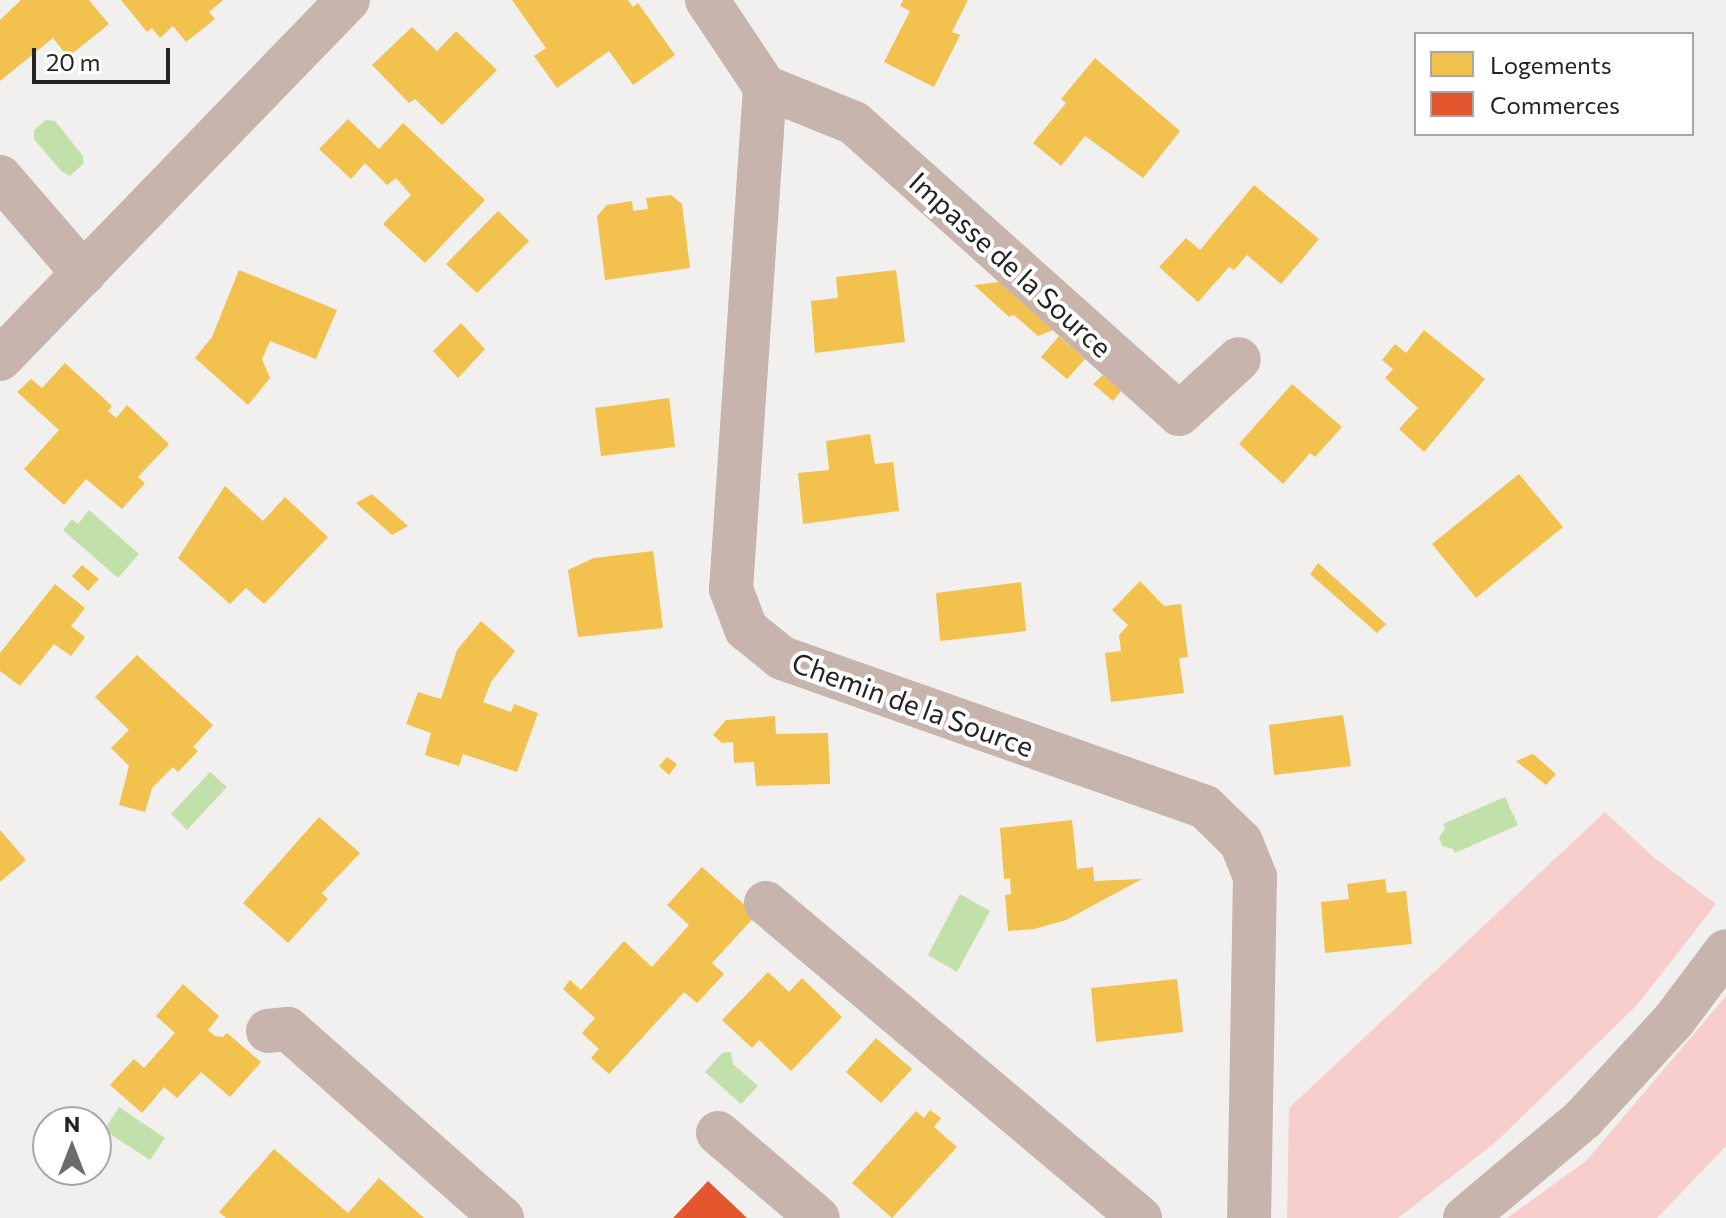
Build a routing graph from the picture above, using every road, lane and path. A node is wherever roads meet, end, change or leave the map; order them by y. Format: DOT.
graph roads {
  1 [pos="348,0"];
  2 [pos="707,0"];
  3 [pos="765,87"];
  4 [pos="0,177"];
  5 [pos="84,274"];
  6 [pos="0,359"];
  7 [pos="1239,359"];
  8 [pos="766,903"];
  9 [pos="1726,951"];
  10 [pos="268,1031"];
  11 [pos="718,1133"];
  12 [pos="502,1218"];
  13 [pos="818,1218"];
  14 [pos="1140,1218"];
  15 [pos="1249,1218"];
  16 [pos="1465,1218"];
  1 -- 5 [label="street"];
  2 -- 3 [label="street"];
  3 -- 7 [label="street, Impasse de la Source"];
  3 -- 15 [label="street, Chemin de la Source"];
  4 -- 5 [label="street"];
  5 -- 6 [label="street"];
  8 -- 14 [label="street"];
  9 -- 16 [label="street"];
  10 -- 12 [label="street"];
  11 -- 13 [label="street"];
}
